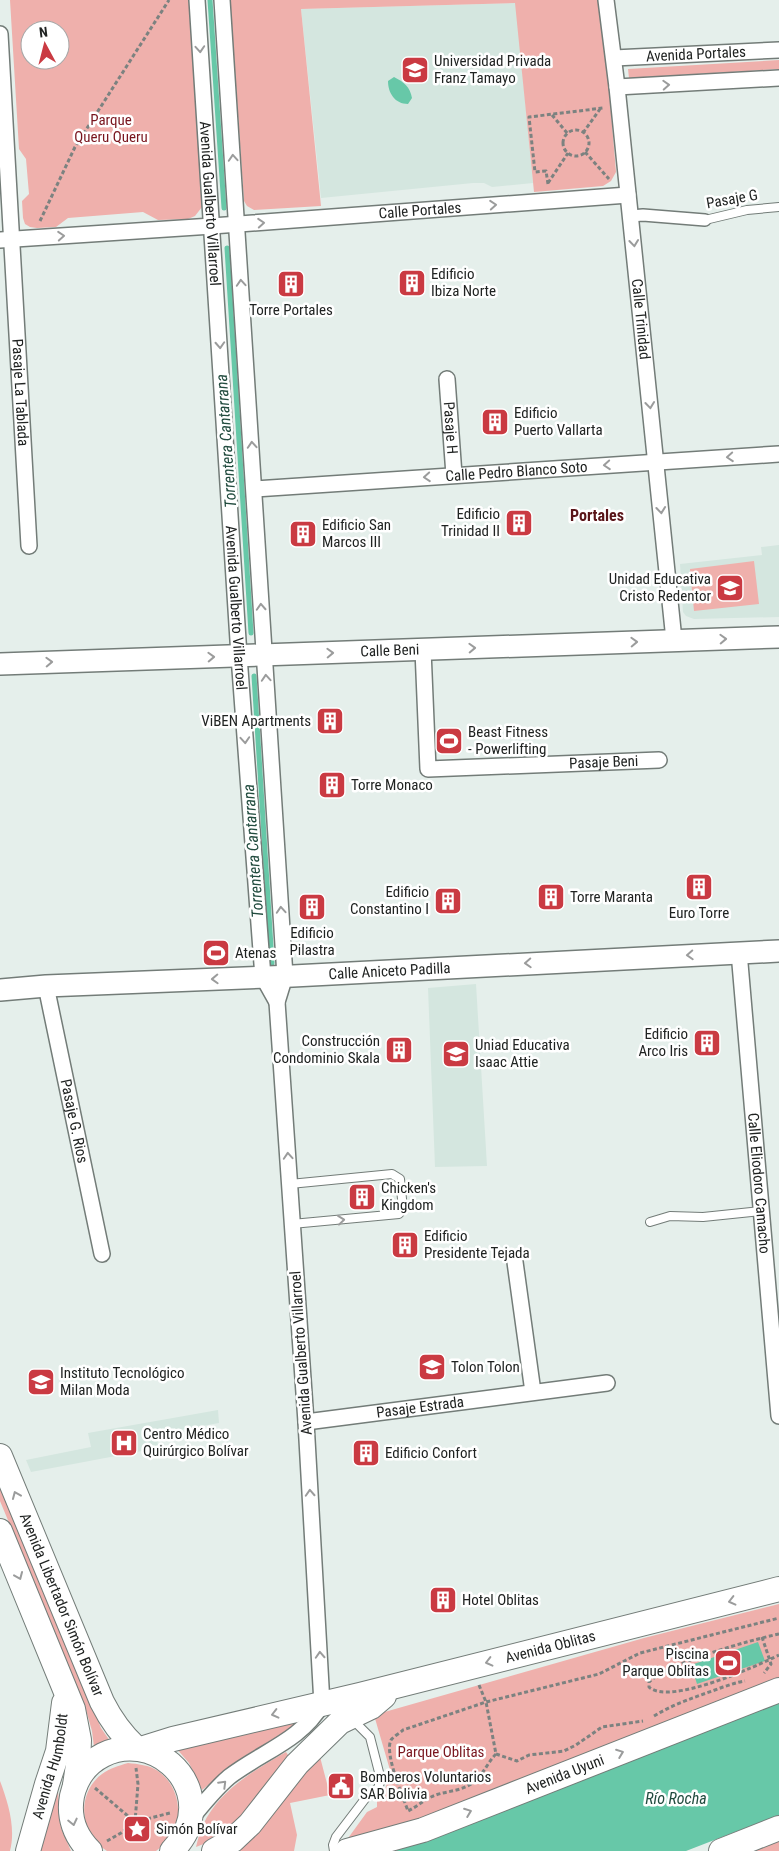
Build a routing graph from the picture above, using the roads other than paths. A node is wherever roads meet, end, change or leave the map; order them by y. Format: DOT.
graph roads {
  1 [pos="197,0"];
  2 [pos="222,0"];
  3 [pos="606,0"];
  4 [pos="0,34"];
  5 [pos="779,50"];
  6 [pos="614,58"];
  7 [pos="779,78"];
  8 [pos="618,87"];
  9 [pos="628,195"];
  10 [pos="779,208"];
  11 [pos="631,216"];
  12 [pos="705,220"];
  13 [pos="237,224"];
  14 [pos="212,226"];
  15 [pos="6,240"];
  16 [pos="448,379"];
  17 [pos="779,454"];
  18 [pos="656,462"];
  19 [pos="454,475"];
  20 [pos="254,489"];
  21 [pos="29,546"];
  22 [pos="779,637"];
  23 [pos="674,640"];
  24 [pos="423,650"];
  25 [pos="239,656"];
  26 [pos="264,656"];
  27 [pos="0,664"];
  28 [pos="659,760"];
  29 [pos="779,951"];
  30 [pos="739,952"];
  31 [pos="285,976"];
  32 [pos="263,978"];
  33 [pos="46,986"];
  34 [pos="0,990"];
  35 [pos="276,1002"];
  36 [pos="290,1184"];
  37 [pos="761,1211"];
  38 [pos="650,1222"];
  39 [pos="292,1224"];
  40 [pos="102,1254"];
  41 [pos="515,1262"];
  42 [pos="606,1383"];
  43 [pos="533,1392"];
  44 [pos="779,1416"];
  45 [pos="306,1422"];
  46 [pos="0,1456"];
  47 [pos="0,1532"];
  48 [pos="779,1589"];
  49 [pos="63,1682"];
  50 [pos="772,1682"];
  51 [pos="342,1710"];
  52 [pos="138,1755"];
  53 [pos="84,1788"];
  54 [pos="779,1828"];
  55 [pos="180,1834"];
  56 [pos="96,1847"];
  57 [pos="28,1851"];
  58 [pos="214,1851"];
  59 [pos="334,1851"];
  60 [pos="347,1851"];
  61 [pos="721,1851"];
  1 -- 14 [label="street, Avenida Gualberto Villarroel, one-way"];
  13 -- 2 [label="street, Avenida Gualberto Villarroel, one-way"];
  3 -- 6 [label="street, Calle Trinidad"];
  4 -- 15 [label="street, Pasaje La Tablada"];
  5 -- 6 [label="street, Avenida Portales"];
  6 -- 8 [label="street, Calle Trinidad"];
  8 -- 7 [label="street, Avenida Portales, one-way"];
  8 -- 9 [label="street, Calle Trinidad"];
  9 -- 11 [label="street, Calle Trinidad"];
  13 -- 9 [label="street, Calle Portales, one-way"];
  10 -- 12 [label="lane, Pasaje G"];
  11 -- 12 [label="street, Pasaje G"];
  11 -- 18 [label="street, Calle Trinidad, one-way"];
  13 -- 14 [label="street, Calle Portales"];
  20 -- 13 [label="street, Avenida Gualberto Villarroel, one-way"];
  15 -- 14 [label="street, Calle Portales, one-way"];
  14 -- 25 [label="street, Avenida Gualberto Villarroel, one-way"];
  15 -- 21 [label="street, Pasaje La Tablada"];
  16 -- 19 [label="street, Pasaje H"];
  17 -- 18 [label="street, Calle Pedro Blanco Soto, one-way"];
  18 -- 19 [label="street, Calle Pedro Blanco Soto, one-way"];
  18 -- 23 [label="street, Calle Trinidad, one-way"];
  19 -- 20 [label="street, Calle Pedro Blanco Soto, one-way"];
  26 -- 20 [label="street, Avenida Gualberto Villarroel, one-way"];
  23 -- 22 [label="main road, Calle Beni, one-way"];
  24 -- 23 [label="main road, Calle Beni, one-way"];
  26 -- 24 [label="main road, Calle Beni, one-way"];
  24 -- 28 [label="street, Pasaje Beni"];
  25 -- 26 [label="main road, Calle Beni"];
  27 -- 25 [label="main road, Calle Beni, one-way"];
  25 -- 32 [label="street, Avenida Gualberto Villarroel, one-way"];
  31 -- 26 [label="street, Avenida Gualberto Villarroel, one-way"];
  29 -- 30 [label="main road, Calle Aniceto Padilla"];
  30 -- 31 [label="main road, Calle Aniceto Padilla, one-way"];
  30 -- 37 [label="street, Calle Eliodoro Camacho"];
  31 -- 32 [label="main road, Calle Aniceto Padilla"];
  31 -- 35 [label="street, Avenida Gualberto Villarroel"];
  32 -- 33 [label="main road, Calle Aniceto Padilla, one-way"];
  32 -- 35 [label="street, Avenida Gualberto Villarroel"];
  33 -- 34 [label="main road, Calle Aniceto Padilla"];
  33 -- 40 [label="street, Pasaje G. Rios"];
  36 -- 35 [label="street, Avenida Gualberto Villarroel, one-way"];
  36 -- 39 [label="street, Avenida Gualberto Villarroel"];
  39 -- 36 [label="lane, one-way"];
  37 -- 38 [label="lane"];
  37 -- 44 [label="street, Calle Eliodoro Camacho"];
  39 -- 45 [label="street, Avenida Gualberto Villarroel"];
  41 -- 43 [label="street"];
  42 -- 43 [label="street, Pasaje Estrada"];
  43 -- 45 [label="street, Pasaje Estrada"];
  51 -- 45 [label="street, Avenida Gualberto Villarroel, one-way"];
  52 -- 46 [label="main road, Avenida Libertador Simón Bolívar, one-way"];
  47 -- 49 [label="main road, Avenida Libertador Simón Bolívar, one-way"];
  48 -- 51 [label="main road, Avenida Oblitas, one-way"];
  49 -- 53 [label="main road, Avenida Libertador Simón Bolívar"];
  49 -- 57 [label="main road, Avenida Humboldt"];
  60 -- 50 [label="main road, Avenida Uyuni, one-way"];
  51 -- 52 [label="main road, one-way"];
  55 -- 51 [label="street, one-way"];
  51 -- 58 [label="main road"];
  51 -- 59 [label="lane"];
  52 -- 53 [label="main road"];
  52 -- 55 [label="main road"];
  53 -- 56 [label="main road, Avenida Libertador Simón Bolívar, one-way"];
  54 -- 61 [label="main road"];
}
